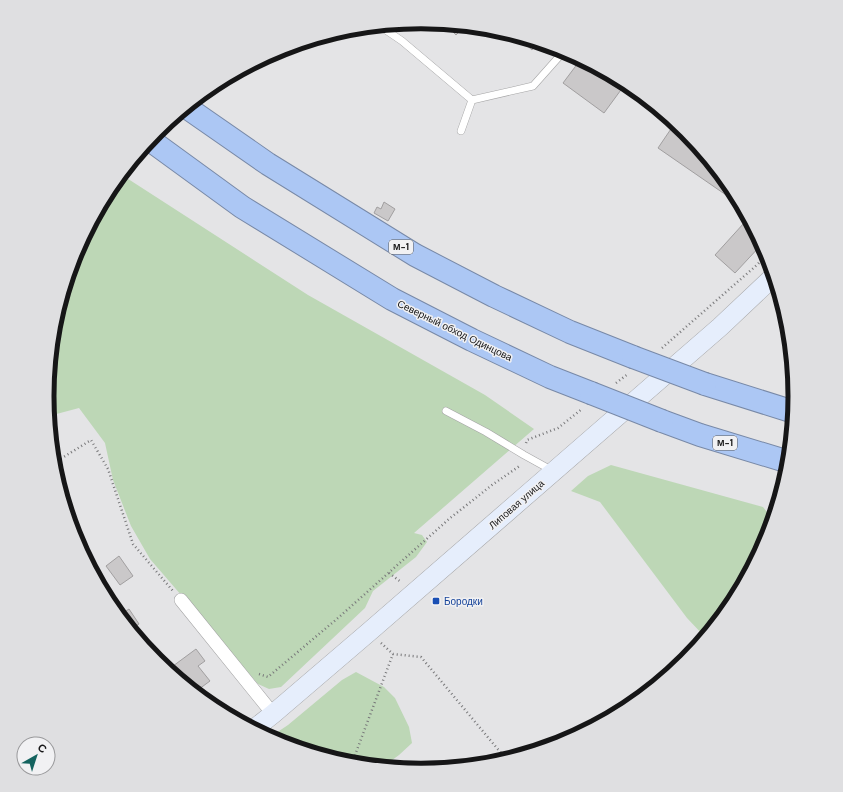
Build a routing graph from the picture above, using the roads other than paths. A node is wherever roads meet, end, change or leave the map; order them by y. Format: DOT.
graph roads {
  1 [pos="387,31"];
  2 [pos="559,56"];
  3 [pos="472,100"];
  4 [pos="191,111"];
  5 [pos="461,131"];
  6 [pos="155,144"];
  7 [pos="770,280"];
  8 [pos="788,410"];
  9 [pos="446,411"];
  10 [pos="782,460"];
  11 [pos="553,472"];
  12 [pos="181,600"];
  13 [pos="274,714"];
  14 [pos="259,725"];
  1 -- 3 [label="lane"];
  2 -- 3 [label="lane"];
  3 -- 5 [label="lane"];
  4 -- 8 [label="highway, М-1, bridge"];
  6 -- 10 [label="highway, Северный обход Одинцова / М-1, bridge"];
  7 -- 11 [label="street, Липовая улица"];
  9 -- 11 [label="lane"];
  11 -- 13 [label="street, Липовая улица"];
  12 -- 13 [label="street"];
  13 -- 14 [label="street, Липовая улица"];
}
